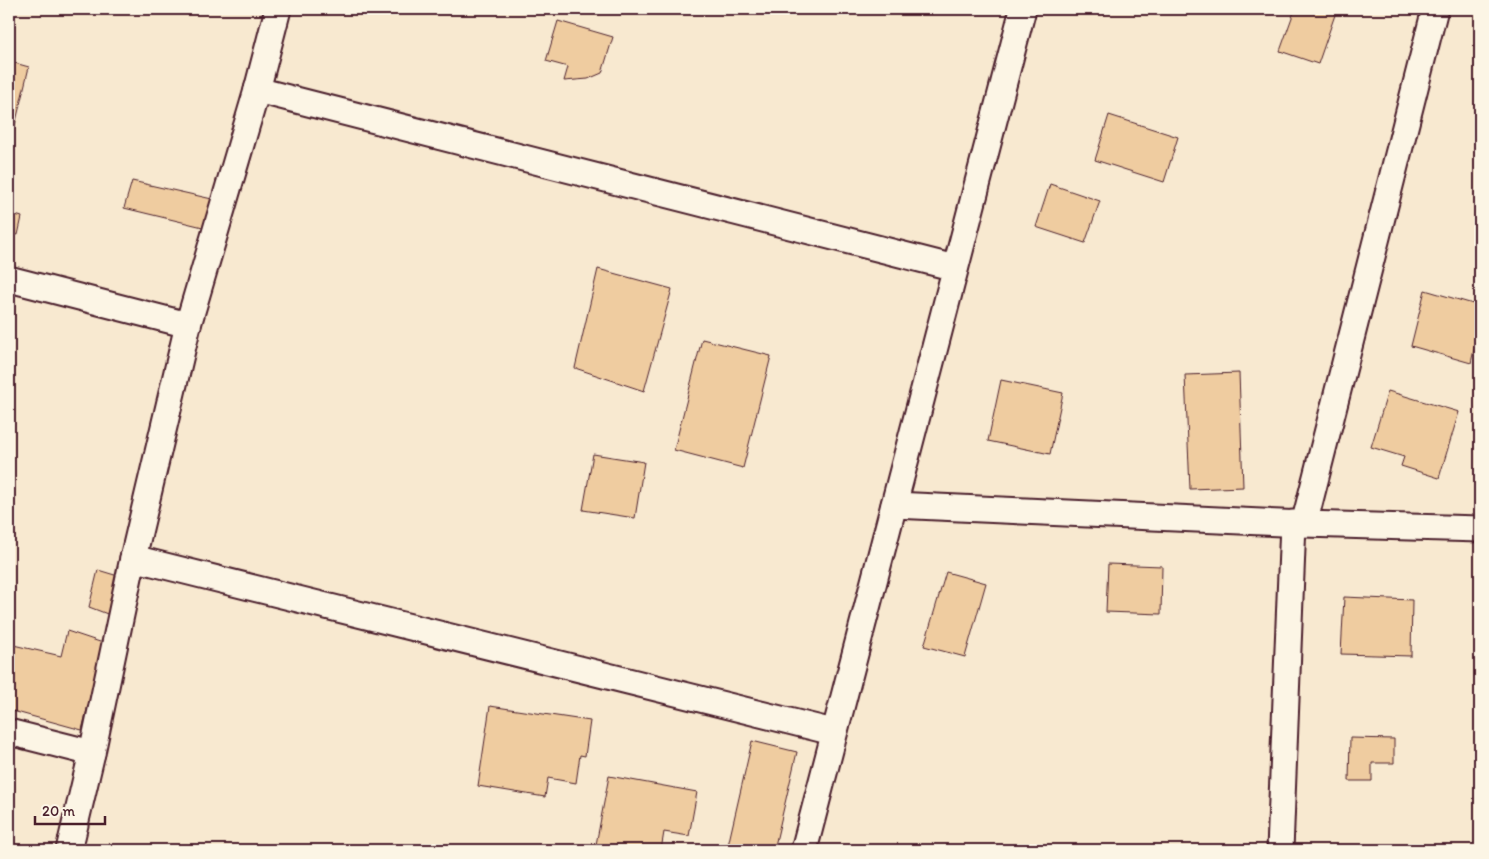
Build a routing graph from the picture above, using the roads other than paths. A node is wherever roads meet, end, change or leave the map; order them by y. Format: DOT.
graph roads {
  1 [pos="278,9"];
  2 [pos="1023,9"];
  3 [pos="1435,9"];
  4 [pos="257,90"];
  5 [pos="955,268"];
  6 [pos="9,279"];
  7 [pos="188,325"];
  8 [pos="894,505"];
  9 [pos="1299,524"];
  10 [pos="1480,529"];
  11 [pos="134,558"];
  12 [pos="9,732"];
  13 [pos="833,732"];
  14 [pos="92,753"];
  15 [pos="69,850"];
  16 [pos="804,850"];
  17 [pos="1280,850"];
  1 -- 4 [label="street"];
  2 -- 5 [label="street"];
  3 -- 9 [label="street"];
  4 -- 5 [label="street"];
  4 -- 7 [label="street"];
  5 -- 8 [label="street"];
  6 -- 7 [label="street"];
  7 -- 11 [label="street"];
  8 -- 9 [label="street"];
  8 -- 13 [label="street"];
  9 -- 10 [label="street"];
  9 -- 17 [label="street"];
  11 -- 13 [label="street"];
  11 -- 14 [label="street"];
  12 -- 14 [label="street"];
  13 -- 16 [label="street"];
  14 -- 15 [label="street"];
}
